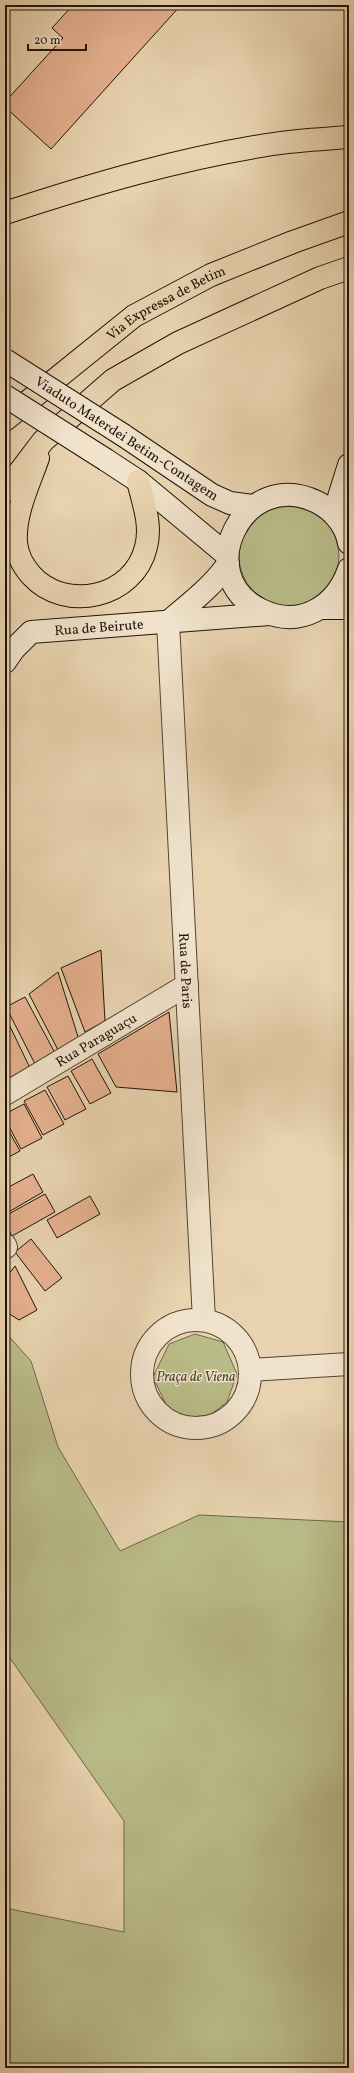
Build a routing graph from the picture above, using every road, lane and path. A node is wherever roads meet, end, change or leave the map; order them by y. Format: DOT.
graph roads {
  1 [pos="349,137"];
  2 [pos="5,213"];
  3 [pos="349,222"];
  4 [pos="349,268"];
  5 [pos="5,360"];
  6 [pos="5,396"];
  7 [pos="5,420"];
  8 [pos="43,441"];
  9 [pos="349,465"];
  10 [pos="138,481"];
  11 [pos="5,492"];
  12 [pos="252,506"];
  13 [pos="337,517"];
  14 [pos="349,543"];
  15 [pos="227,560"];
  16 [pos="349,569"];
  17 [pos="322,608"];
  18 [pos="349,608"];
  19 [pos="270,614"];
  20 [pos="168,622"];
  21 [pos="5,662"];
  22 [pos="187,985"];
  23 [pos="5,1094"];
  24 [pos="204,1320"];
  25 [pos="349,1364"];
  26 [pos="250,1370"];
  1 -- 2 [label="highway"];
  3 -- 7 [label="highway, Via Expressa de Betim"];
  4 -- 8 [label="highway"];
  5 -- 12 [label="street, Viaduto Materdei Betim-Contagem, bridge"];
  6 -- 10 [label="street, bridge"];
  8 -- 10 [label="highway"];
  8 -- 11 [label="highway"];
  9 -- 13 [label="street"];
  10 -- 15 [label="street"];
  12 -- 13 [label="street"];
  12 -- 15 [label="street"];
  13 -- 14 [label="street"];
  15 -- 19 [label="street"];
  15 -- 20 [label="street"];
  16 -- 17 [label="street"];
  17 -- 18 [label="street"];
  17 -- 19 [label="street"];
  19 -- 20 [label="street, Rua de Beirute"];
  20 -- 21 [label="street, Rua de Beirute"];
  20 -- 22 [label="street, Rua de Paris"];
  22 -- 23 [label="street, Rua Paraguaçu"];
  22 -- 24 [label="street, Rua de Paris"];
  24 -- 26 [label="street"];
  24 -- 26 [label="street"];
  25 -- 26 [label="street"];
}
